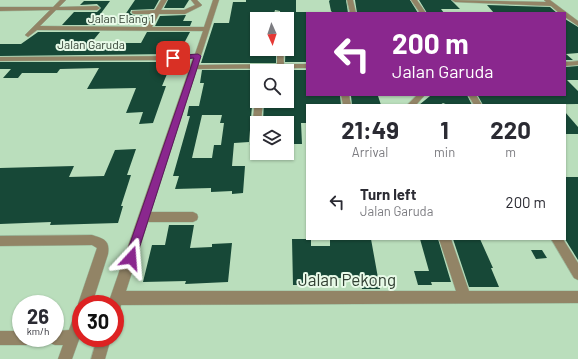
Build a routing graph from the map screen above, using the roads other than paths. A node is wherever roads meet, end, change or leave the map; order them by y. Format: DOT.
graph roads {
  1 [pos="6,0"];
  2 [pos="63,0"];
  3 [pos="164,0"];
  4 [pos="194,0"];
  5 [pos="350,0"];
  6 [pos="414,0"];
  7 [pos="456,0"];
  8 [pos="549,2"];
  9 [pos="209,4"];
  10 [pos="0,5"];
  11 [pos="97,8"];
  12 [pos="0,9"];
  13 [pos="53,9"];
  14 [pos="134,12"];
  15 [pos="157,12"];
  16 [pos="353,12"];
  17 [pos="422,12"];
  18 [pos="562,12"];
  19 [pos="566,15"];
  20 [pos="578,24"];
  21 [pos="35,28"];
  22 [pos="148,29"];
  23 [pos="206,29"];
  24 [pos="28,35"];
  25 [pos="198,56"];
  26 [pos="3,58"];
  27 [pos="566,63"];
  28 [pos="578,63"];
  29 [pos="294,66"];
  30 [pos="306,66"];
  31 [pos="194,67"];
  32 [pos="250,69"];
  33 [pos="420,96"];
  34 [pos="412,104"];
  35 [pos="145,217"];
  36 [pos="193,217"];
  37 [pos="445,240"];
  38 [pos="558,240"];
  39 [pos="0,241"];
  40 [pos="578,274"];
  41 [pos="88,295"];
  42 [pos="118,295"];
  43 [pos="465,297"];
  44 [pos="578,297"];
  45 [pos="124,301"];
  46 [pos="0,338"];
  47 [pos="12,338"];
  48 [pos="72,340"];
  49 [pos="101,347"];
  50 [pos="65,359"];
  51 [pos="98,359"];
  1 -- 10 [label="street"];
  2 -- 13 [label="street"];
  3 -- 15 [label="street"];
  4 -- 9 [label="street"];
  5 -- 16 [label="street"];
  6 -- 17 [label="street"];
  7 -- 8 [label="street"];
  8 -- 18 [label="street"];
  9 -- 15 [label="street"];
  9 -- 23 [label="street"];
  11 -- 13 [label="street"];
  12 -- 13 [label="street"];
  13 -- 21 [label="street"];
  14 -- 15 [label="street"];
  15 -- 22 [label="street"];
  19 -- 20 [label="street"];
  21 -- 22 [label="street, Jalan Elang 1"];
  21 -- 24 [label="street"];
  22 -- 23 [label="street, Jalan Elang 1"];
  23 -- 25 [label="street"];
  25 -- 26 [label="street, Jalan Garuda"];
  25 -- 31 [label="street"];
  27 -- 28 [label="street"];
  29 -- 30 [label="street"];
  31 -- 32 [label="street"];
  31 -- 35 [label="street"];
  33 -- 34 [label="street"];
  35 -- 36 [label="street"];
  35 -- 42 [label="street"];
  37 -- 43 [label="street"];
  38 -- 40 [label="street"];
  39 -- 41 [label="street"];
  43 -- 44 [label="street, Jalan Pekong"];
  43 -- 45 [label="street, Jalan Pekong"];
  46 -- 47 [label="street"];
  48 -- 50 [label="street"];
  49 -- 51 [label="street"];
}
